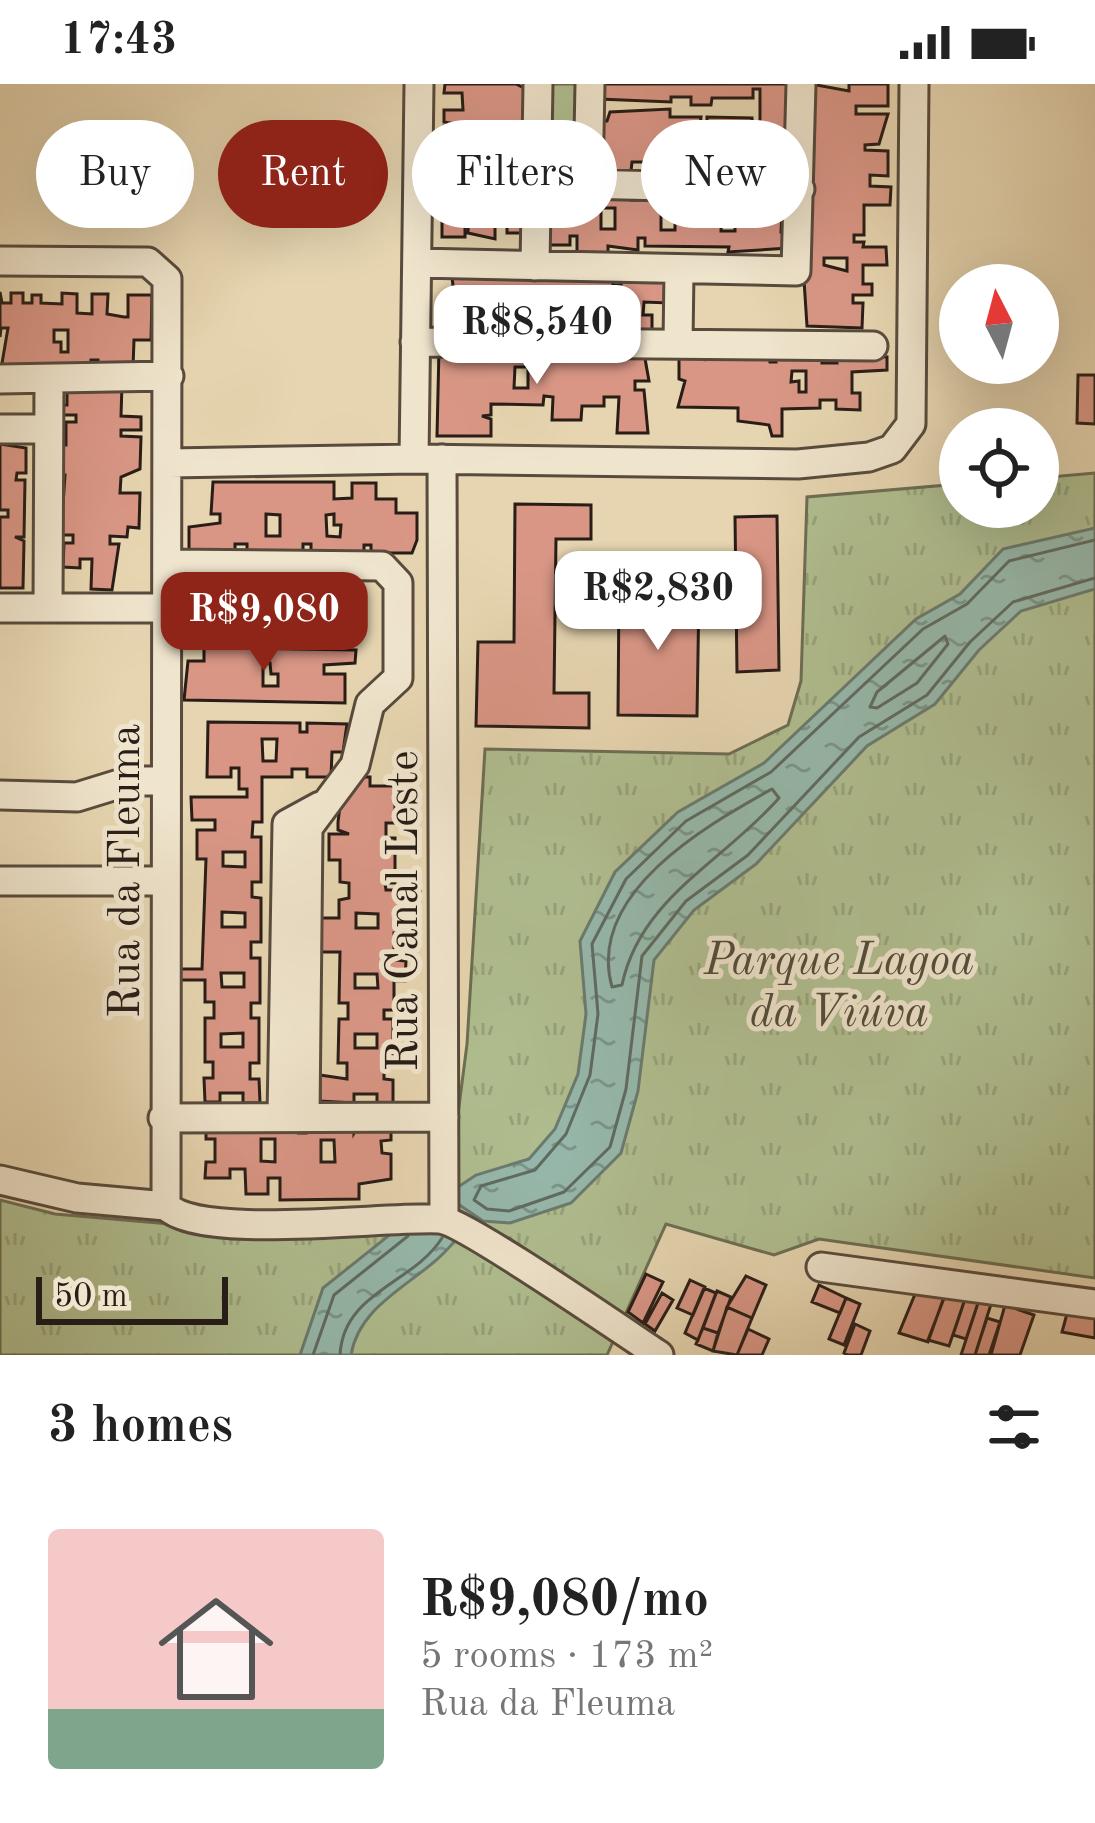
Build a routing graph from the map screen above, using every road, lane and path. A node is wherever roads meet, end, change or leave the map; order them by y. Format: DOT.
graph roads {
  1 [pos="418,84"];
  2 [pos="538,84"];
  3 [pos="590,84"];
  4 [pos="801,84"];
  5 [pos="914,84"];
  6 [pos="538,120"];
  7 [pos="589,120"];
  8 [pos="801,120"];
  9 [pos="536,228"];
  10 [pos="798,228"];
  11 [pos="0,261"];
  12 [pos="416,263"];
  13 [pos="536,266"];
  14 [pos="679,270"];
  15 [pos="416,342"];
  16 [pos="678,344"];
  17 [pos="873,346"];
  18 [pos="169,376"];
  19 [pos="49,379"];
  20 [pos="0,380"];
  21 [pos="0,429"];
  22 [pos="47,430"];
  23 [pos="428,459"];
  24 [pos="170,463"];
  25 [pos="167,564"];
  26 [pos="0,608"];
  27 [pos="48,608"];
  28 [pos="168,608"];
  29 [pos="398,621"];
  30 [pos="442,623"];
  31 [pos="166,781"];
  32 [pos="0,795"];
  33 [pos="0,881"];
  34 [pos="165,881"];
  35 [pos="294,1117"];
  36 [pos="444,1117"];
  37 [pos="163,1118"];
  38 [pos="0,1180"];
  39 [pos="166,1206"];
  40 [pos="445,1219"];
  41 [pos="820,1267"];
  42 [pos="1095,1304"];
  43 [pos="659,1355"];
  1 -- 12 [label="street, Rua Canal Leste"];
  2 -- 6 [label="street"];
  3 -- 7 [label="street"];
  4 -- 8 [label="street"];
  5 -- 23 [label="street"];
  9 -- 13 [label="street"];
  10 -- 14 [label="street"];
  11 -- 18 [label="street, Rua da Fleuma"];
  12 -- 13 [label="street"];
  12 -- 15 [label="street, Rua Canal Leste"];
  13 -- 14 [label="street"];
  14 -- 16 [label="street"];
  15 -- 16 [label="street"];
  15 -- 23 [label="street, Rua Canal Leste"];
  16 -- 17 [label="street"];
  18 -- 19 [label="street"];
  18 -- 24 [label="street, Rua da Fleuma"];
  19 -- 20 [label="street"];
  19 -- 22 [label="street"];
  21 -- 22 [label="street"];
  22 -- 27 [label="street"];
  23 -- 24 [label="street"];
  23 -- 30 [label="street, Rua Canal Leste"];
  24 -- 25 [label="street, Rua da Fleuma"];
  25 -- 28 [label="street, Rua da Fleuma"];
  25 -- 29 [label="street"];
  26 -- 27 [label="street"];
  27 -- 28 [label="street"];
  28 -- 31 [label="street, Rua da Fleuma"];
  29 -- 30 [label="street"];
  29 -- 35 [label="street"];
  30 -- 36 [label="street, Rua Canal Leste"];
  31 -- 32 [label="street"];
  31 -- 34 [label="street, Rua da Fleuma"];
  33 -- 34 [label="street"];
  34 -- 37 [label="street, Rua da Fleuma"];
  35 -- 36 [label="street"];
  35 -- 37 [label="street"];
  36 -- 40 [label="street, Rua Canal Leste"];
  37 -- 39 [label="street, Rua da Fleuma"];
  38 -- 39 [label="street"];
  39 -- 40 [label="street"];
  40 -- 43 [label="street"];
  41 -- 42 [label="street"];
}
